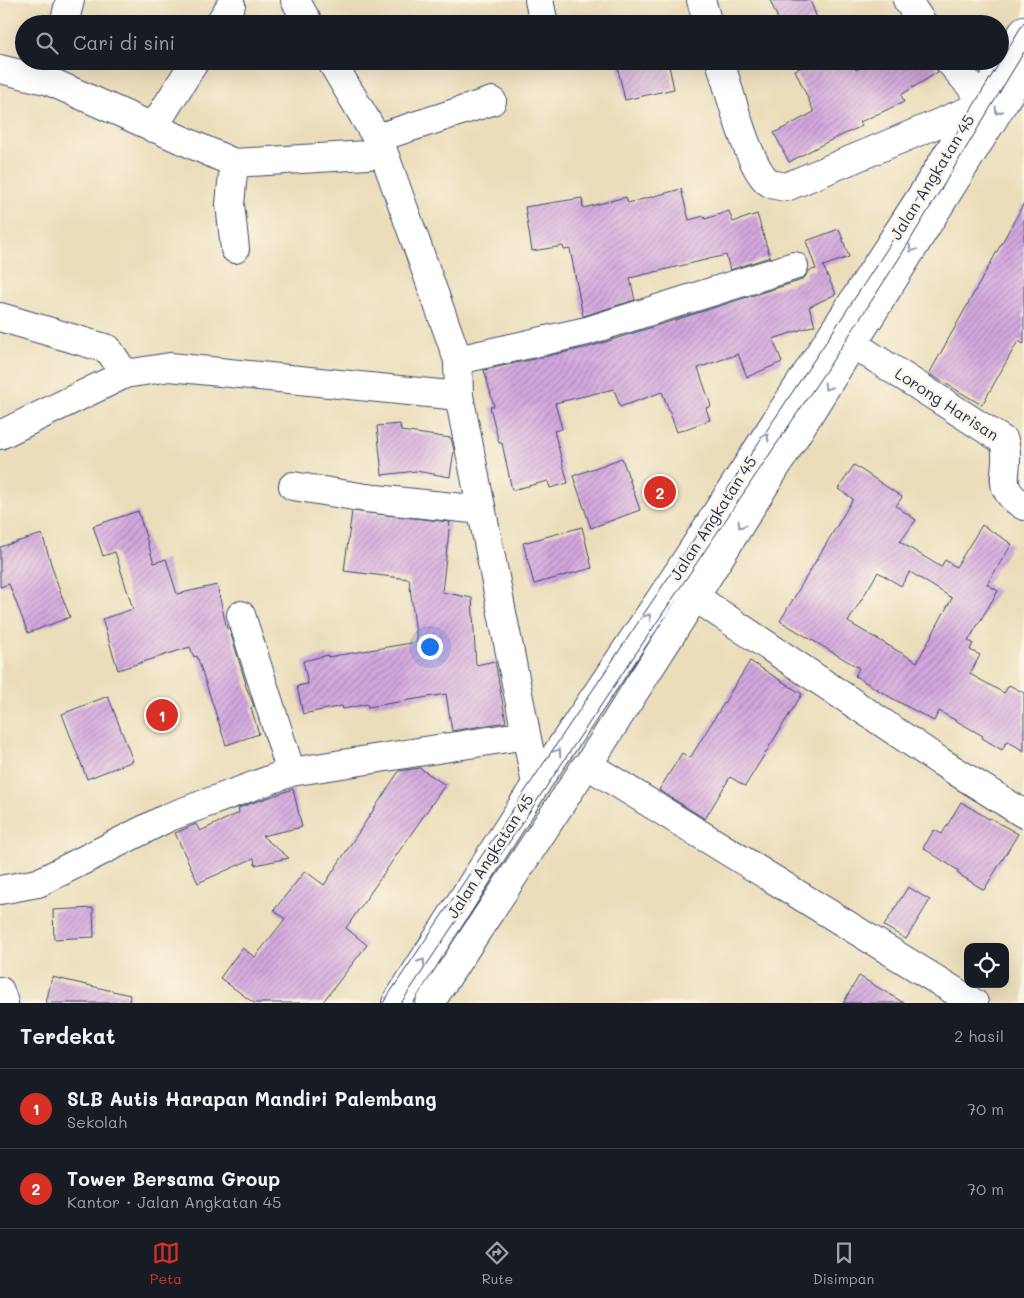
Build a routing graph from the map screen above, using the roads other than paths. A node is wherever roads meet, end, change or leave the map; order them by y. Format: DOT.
graph roads {
  1 [pos="70,0"];
  2 [pos="539,0"];
  3 [pos="701,0"];
  4 [pos="907,0"];
  5 [pos="66,15"];
  6 [pos="542,15"];
  7 [pos="705,15"];
  8 [pos="917,15"];
  9 [pos="1024,30"];
  10 [pos="1009,54"];
  11 [pos="0,68"];
  12 [pos="15,69"];
  13 [pos="35,70"];
  14 [pos="189,70"];
  15 [pos="336,70"];
  16 [pos="723,70"];
  17 [pos="955,70"];
  18 [pos="999,70"];
  19 [pos="1024,70"];
  20 [pos="52,71"];
  21 [pos="492,101"];
  22 [pos="978,103"];
  23 [pos="153,128"];
  24 [pos="380,146"];
  25 [pos="234,164"];
  26 [pos="235,249"];
  27 [pos="794,266"];
  28 [pos="0,317"];
  29 [pos="853,344"];
  30 [pos="458,360"];
  31 [pos="125,374"];
  32 [pos="459,396"];
  33 [pos="0,435"];
  34 [pos="294,486"];
  35 [pos="1024,506"];
  36 [pos="482,510"];
  37 [pos="695,597"];
  38 [pos="242,615"];
  39 [pos="526,735"];
  40 [pos="588,765"];
  41 [pos="291,772"];
  42 [pos="536,784"];
  43 [pos="1024,814"];
  44 [pos="0,890"];
  45 [pos="0,991"];
  46 [pos="4,1003"];
  47 [pos="396,1003"];
  48 [pos="430,1003"];
  49 [pos="974,1003"];
  1 -- 5 [label="street"];
  2 -- 6 [label="street"];
  3 -- 7 [label="street"];
  4 -- 8 [label="street"];
  9 -- 10 [label="street, Jalan Angkatan 45"];
  11 -- 12 [label="street"];
  13 -- 20 [label="street"];
  14 -- 23 [label="street"];
  15 -- 24 [label="street"];
  16 -- 22 [label="street"];
  17 -- 22 [label="street"];
  18 -- 22 [label="street, Jalan Angkatan 45"];
  19 -- 29 [label="street, Jalan Angkatan 45, one-way"];
  20 -- 23 [label="street"];
  21 -- 24 [label="street"];
  42 -- 22 [label="street, Jalan Angkatan 45, one-way"];
  23 -- 25 [label="street"];
  24 -- 25 [label="street"];
  24 -- 30 [label="street"];
  25 -- 26 [label="street"];
  27 -- 30 [label="street"];
  28 -- 31 [label="street"];
  29 -- 35 [label="street, Lorong Harisan"];
  29 -- 37 [label="street, Jalan Angkatan 45, one-way"];
  30 -- 32 [label="street"];
  31 -- 32 [label="street"];
  31 -- 33 [label="street"];
  32 -- 36 [label="street"];
  34 -- 36 [label="street"];
  36 -- 39 [label="street"];
  37 -- 40 [label="street, Jalan Angkatan 45"];
  37 -- 43 [label="street"];
  38 -- 41 [label="street"];
  39 -- 41 [label="street"];
  39 -- 42 [label="street"];
  40 -- 48 [label="street, Jalan Angkatan 45"];
  40 -- 49 [label="street"];
  41 -- 44 [label="street"];
  47 -- 42 [label="street, Jalan Angkatan 45, one-way"];
  45 -- 46 [label="street"];
}
